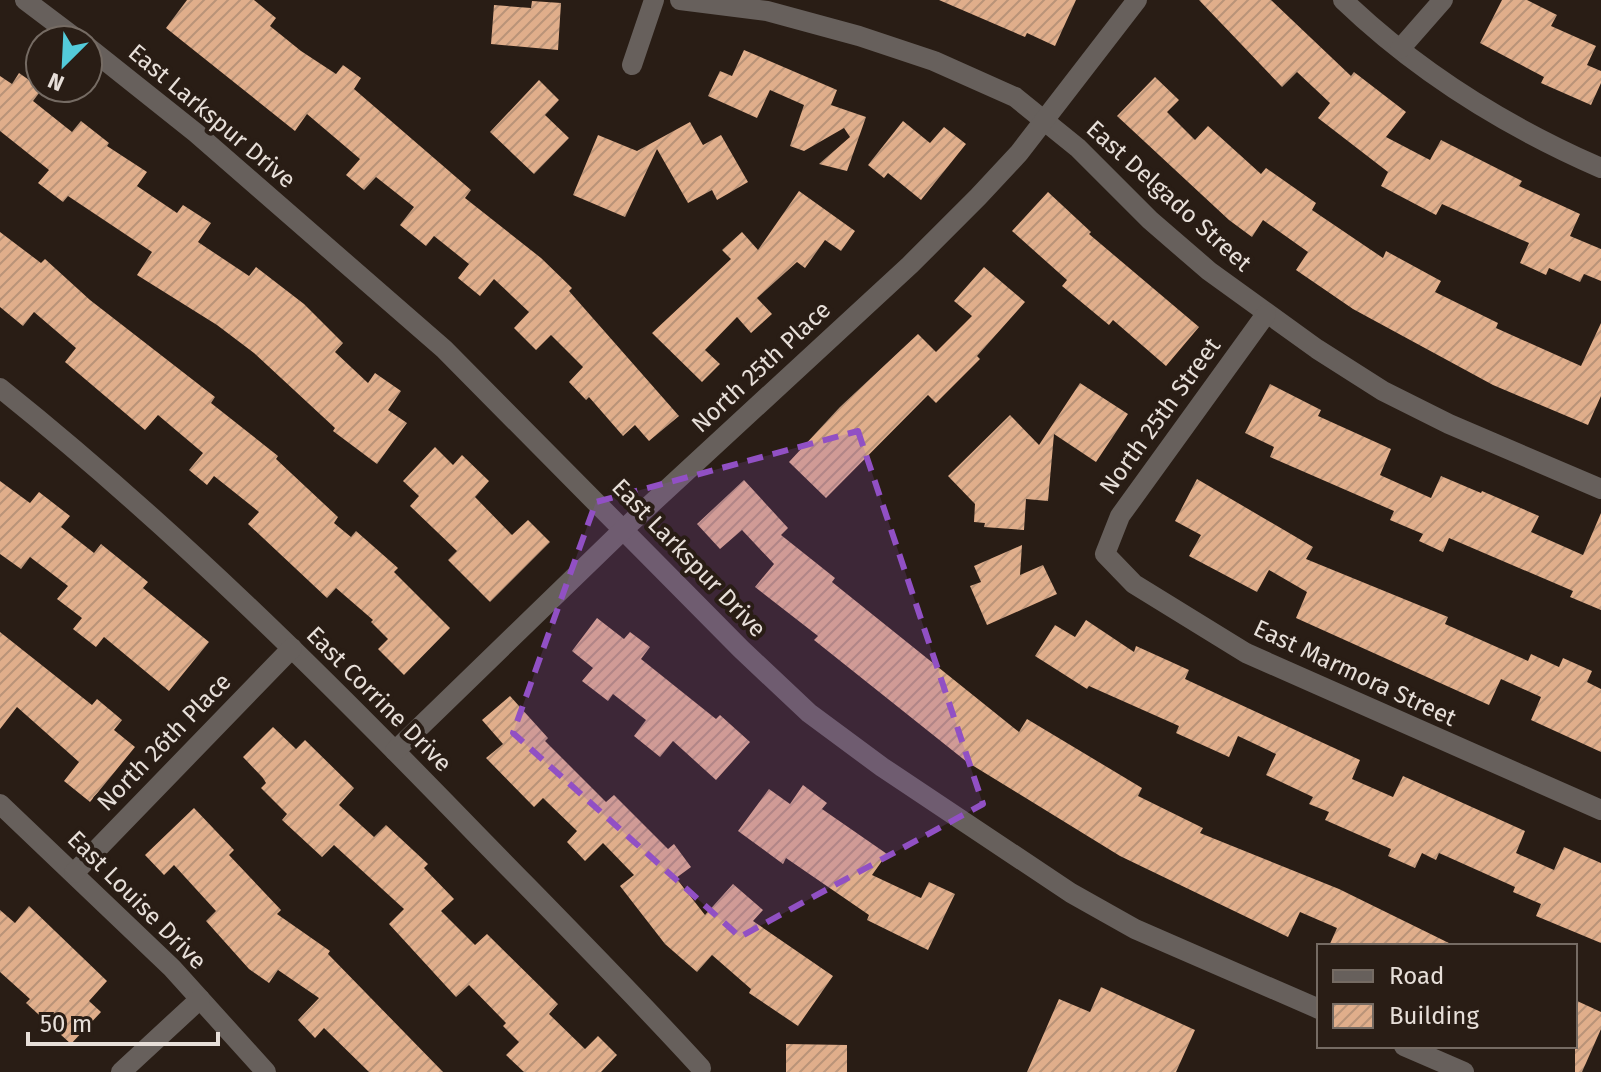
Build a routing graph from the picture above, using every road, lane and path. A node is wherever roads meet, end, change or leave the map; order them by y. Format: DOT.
graph roads {
  1 [pos="25,0"];
  2 [pos="654,0"];
  3 [pos="680,0"];
  4 [pos="1137,0"];
  5 [pos="1343,0"];
  6 [pos="1443,0"];
  7 [pos="57,24"];
  8 [pos="1400,49"];
  9 [pos="104,60"];
  10 [pos="632,65"];
  11 [pos="1044,121"];
  12 [pos="1601,168"];
  13 [pos="1266,314"];
  14 [pos="0,388"];
  15 [pos="1601,489"];
  16 [pos="625,528"];
  17 [pos="1105,554"];
  18 [pos="292,648"];
  19 [pos="395,751"];
  20 [pos="0,804"];
  21 [pos="1601,810"];
  22 [pos="74,873"];
  23 [pos="200,999"];
  24 [pos="1317,1008"];
  25 [pos="1409,1048"];
  26 [pos="701,1068"];
  27 [pos="121,1072"];
  28 [pos="266,1072"];
  29 [pos="1464,1072"];
  1 -- 7 [label="street"];
  2 -- 10 [label="street"];
  3 -- 11 [label="street, East Delgado Street"];
  4 -- 11 [label="street, North 25th Place"];
  5 -- 8 [label="street"];
  6 -- 8 [label="street"];
  8 -- 12 [label="street"];
  9 -- 16 [label="street, East Larkspur Drive"];
  11 -- 13 [label="street, East Delgado Street"];
  11 -- 16 [label="street, North 25th Place"];
  13 -- 15 [label="street, East Delgado Street"];
  13 -- 17 [label="street, North 25th Street"];
  14 -- 18 [label="street, East Corrine Drive"];
  16 -- 19 [label="street, North 25th Place"];
  16 -- 24 [label="street, East Larkspur Drive"];
  17 -- 21 [label="street, East Marmora Street"];
  18 -- 19 [label="street, East Corrine Drive"];
  18 -- 22 [label="street, North 26th Place"];
  19 -- 26 [label="street, East Corrine Drive"];
  20 -- 22 [label="street, East Louise Drive"];
  22 -- 23 [label="street, East Louise Drive"];
  23 -- 27 [label="street"];
  23 -- 28 [label="street, East Louise Drive"];
  25 -- 29 [label="street"];
}
